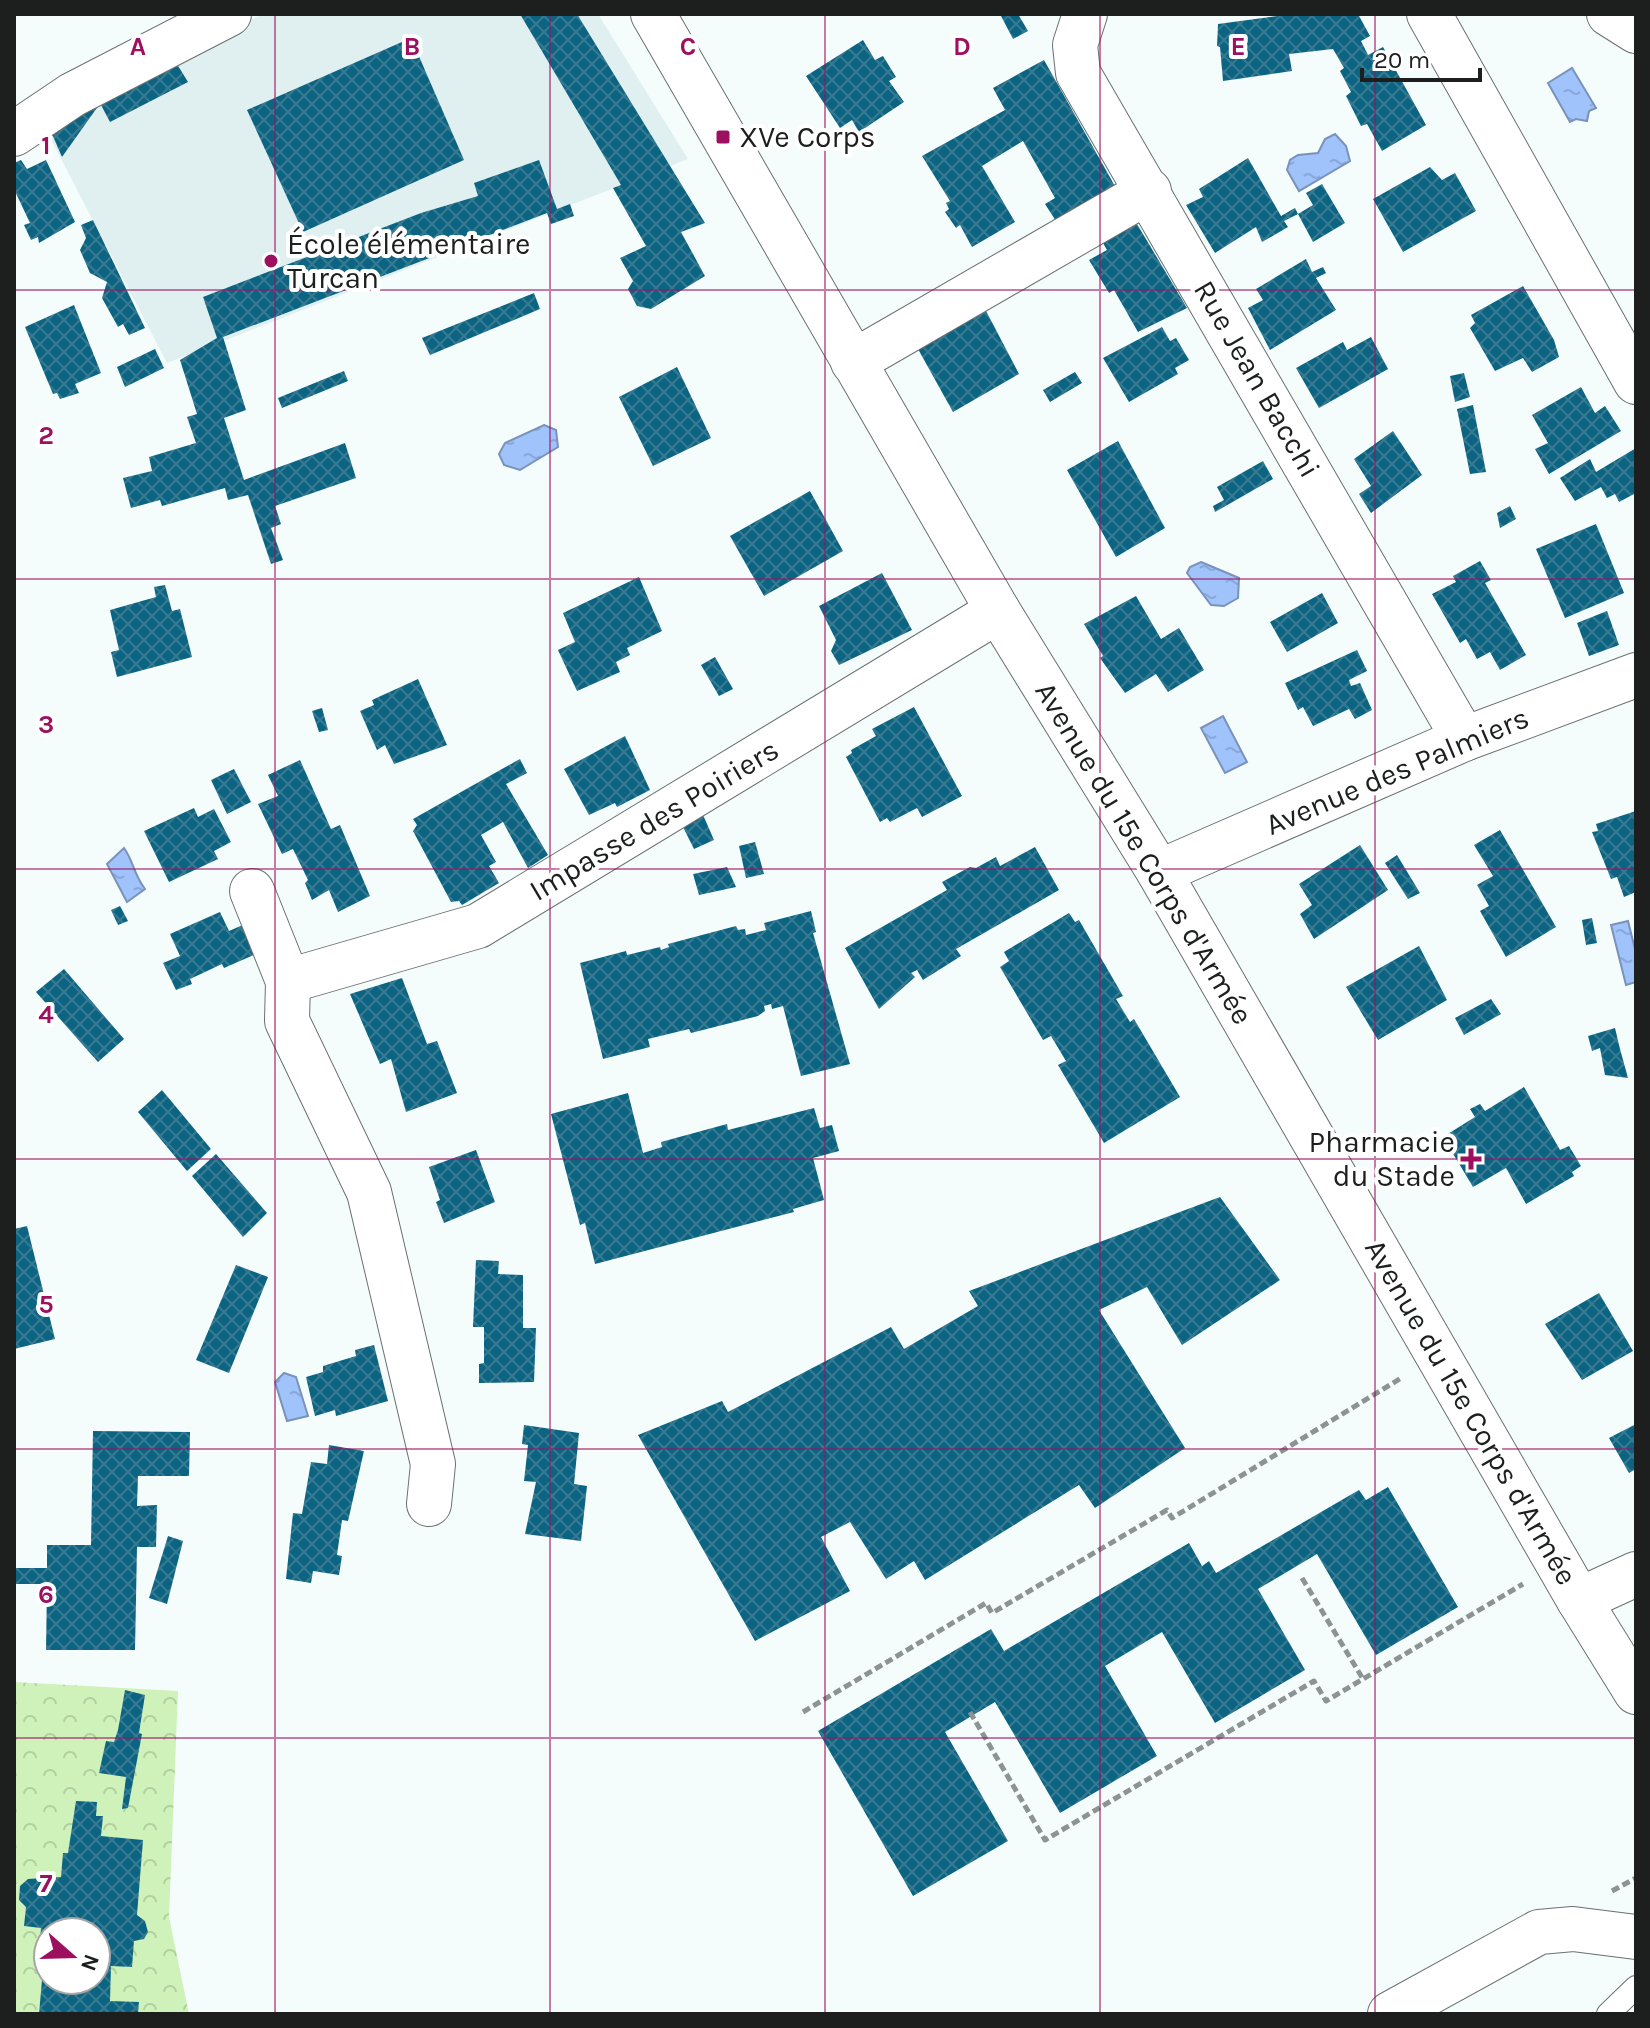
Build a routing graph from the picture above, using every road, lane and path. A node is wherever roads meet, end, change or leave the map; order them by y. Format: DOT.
graph roads {
  1 [pos="188,14"];
  2 [pos="229,14"];
  3 [pos="653,14"];
  4 [pos="1085,14"];
  5 [pos="1429,14"];
  6 [pos="1609,14"];
  7 [pos="1636,31"];
  8 [pos="14,112"];
  9 [pos="14,134"];
  10 [pos="1149,191"];
  11 [pos="853,362"];
  12 [pos="1636,382"];
  13 [pos="998,611"];
  14 [pos="1636,675"];
  15 [pos="1464,739"];
  16 [pos="1159,872"];
  17 [pos="252,891"];
  18 [pos="288,981"];
  19 [pos="1439,1357"];
  20 [pos="429,1504"];
  21 [pos="1558,1563"];
  22 [pos="1636,1574"];
  23 [pos="1302,1578"];
  24 [pos="1579,1600"];
  25 [pos="1363,1679"];
  26 [pos="1636,1692"];
  27 [pos="803,1712"];
  28 [pos="970,1712"];
  29 [pos="1636,1937"];
  30 [pos="1636,1987"];
  31 [pos="1390,2014"];
  32 [pos="1608,2014"];
  1 -- 8 [label="street"];
  2 -- 9 [label="street"];
  3 -- 11 [label="street, Avenue du 15e Corps d'Armée"];
  4 -- 10 [label="street, Rue Jean Bacchi"];
  5 -- 12 [label="street"];
  6 -- 7 [label="street"];
  10 -- 11 [label="street"];
  10 -- 15 [label="street, Rue Jean Bacchi"];
  11 -- 13 [label="street, Avenue du 15e Corps d'Armée"];
  13 -- 16 [label="street, Avenue du 15e Corps d'Armée"];
  13 -- 18 [label="street, Impasse des Poiriers"];
  14 -- 15 [label="street, Avenue des Palmiers"];
  15 -- 16 [label="street, Avenue des Palmiers"];
  16 -- 19 [label="street, Avenue du 15e Corps d'Armée"];
  17 -- 18 [label="street"];
  18 -- 20 [label="street"];
  19 -- 21 [label="street, Avenue du 15e Corps d'Armée"];
  19 -- 27 [label="path"];
  21 -- 24 [label="street, Avenue du 15e Corps d'Armée"];
  21 -- 25 [label="path"];
  22 -- 24 [label="street"];
  23 -- 25 [label="path"];
  24 -- 26 [label="street, Avenue du 15e Corps d'Armée"];
  25 -- 28 [label="path"];
  29 -- 31 [label="street"];
  30 -- 32 [label="lane"];
}
